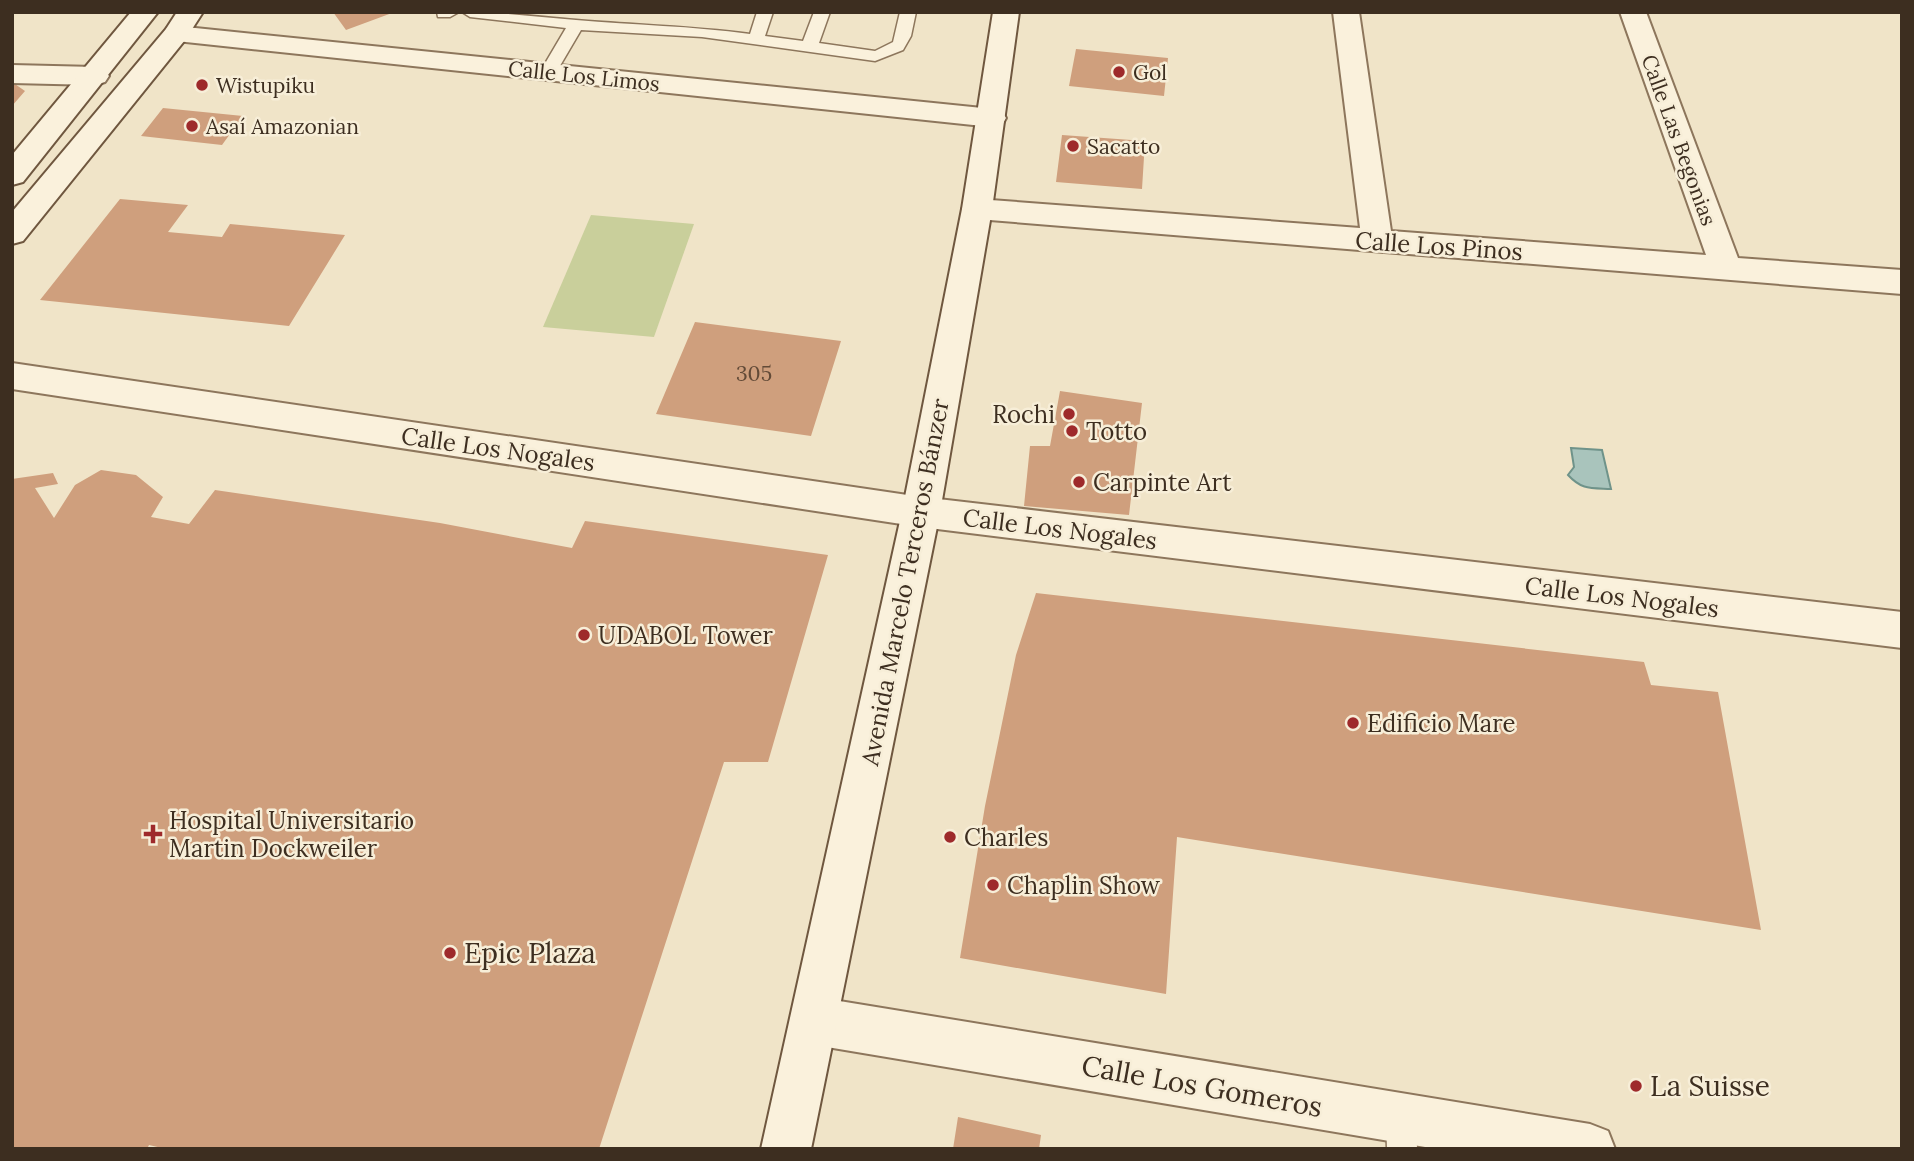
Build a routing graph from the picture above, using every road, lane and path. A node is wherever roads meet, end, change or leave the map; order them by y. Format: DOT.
graph roads {
  1 [pos="145,12"];
  2 [pos="470,12"];
  3 [pos="679,12"];
  4 [pos="765,12"];
  5 [pos="822,12"];
  6 [pos="908,12"];
  7 [pos="1006,12"];
  8 [pos="1346,12"];
  9 [pos="1633,12"];
  10 [pos="178,19"];
  11 [pos="576,25"];
  12 [pos="702,32"];
  13 [pos="755,41"];
  14 [pos="809,48"];
  15 [pos="548,72"];
  16 [pos="12,74"];
  17 [pos="95,76"];
  18 [pos="992,118"];
  19 [pos="12,175"];
  20 [pos="977,209"];
  21 [pos="12,222"];
  22 [pos="12,233"];
  23 [pos="1377,241"];
  24 [pos="1726,268"];
  25 [pos="1902,282"];
  26 [pos="12,376"];
  27 [pos="921,512"];
  28 [pos="1902,630"];
  29 [pos="815,1021"];
  30 [pos="1401,1134"];
  31 [pos="786,1149"];
  32 [pos="1590,1149"];
  1 -- 17 [label="street"];
  2 -- 11 [label="lane"];
  3 -- 12 [label="lane"];
  4 -- 13 [label="lane"];
  5 -- 14 [label="lane"];
  6 -- 14 [label="lane"];
  7 -- 18 [label="street, Avenida Marcelo Terceros Bánzer"];
  8 -- 23 [label="street"];
  9 -- 24 [label="street, Calle Las Begonias"];
  10 -- 15 [label="street, Calle Los Limos"];
  10 -- 22 [label="street"];
  11 -- 12 [label="lane"];
  11 -- 15 [label="lane"];
  12 -- 13 [label="lane"];
  13 -- 14 [label="lane"];
  15 -- 18 [label="street, Calle Los Limos"];
  16 -- 17 [label="street"];
  17 -- 19 [label="street"];
  17 -- 21 [label="street"];
  18 -- 20 [label="street, Avenida Marcelo Terceros Bánzer"];
  20 -- 23 [label="street, Calle Los Pinos"];
  20 -- 27 [label="street, Avenida Marcelo Terceros Bánzer"];
  23 -- 24 [label="street, Calle Los Pinos"];
  24 -- 25 [label="street, Calle Los Pinos"];
  26 -- 27 [label="street, Calle Los Nogales"];
  27 -- 28 [label="street, Calle Los Nogales"];
  27 -- 29 [label="street, Avenida Marcelo Terceros Bánzer"];
  29 -- 30 [label="street, Calle Los Gomeros"];
  29 -- 31 [label="street, Avenida Marcelo Terceros Bánzer"];
  30 -- 32 [label="street, Calle Los Gomeros"];
}
